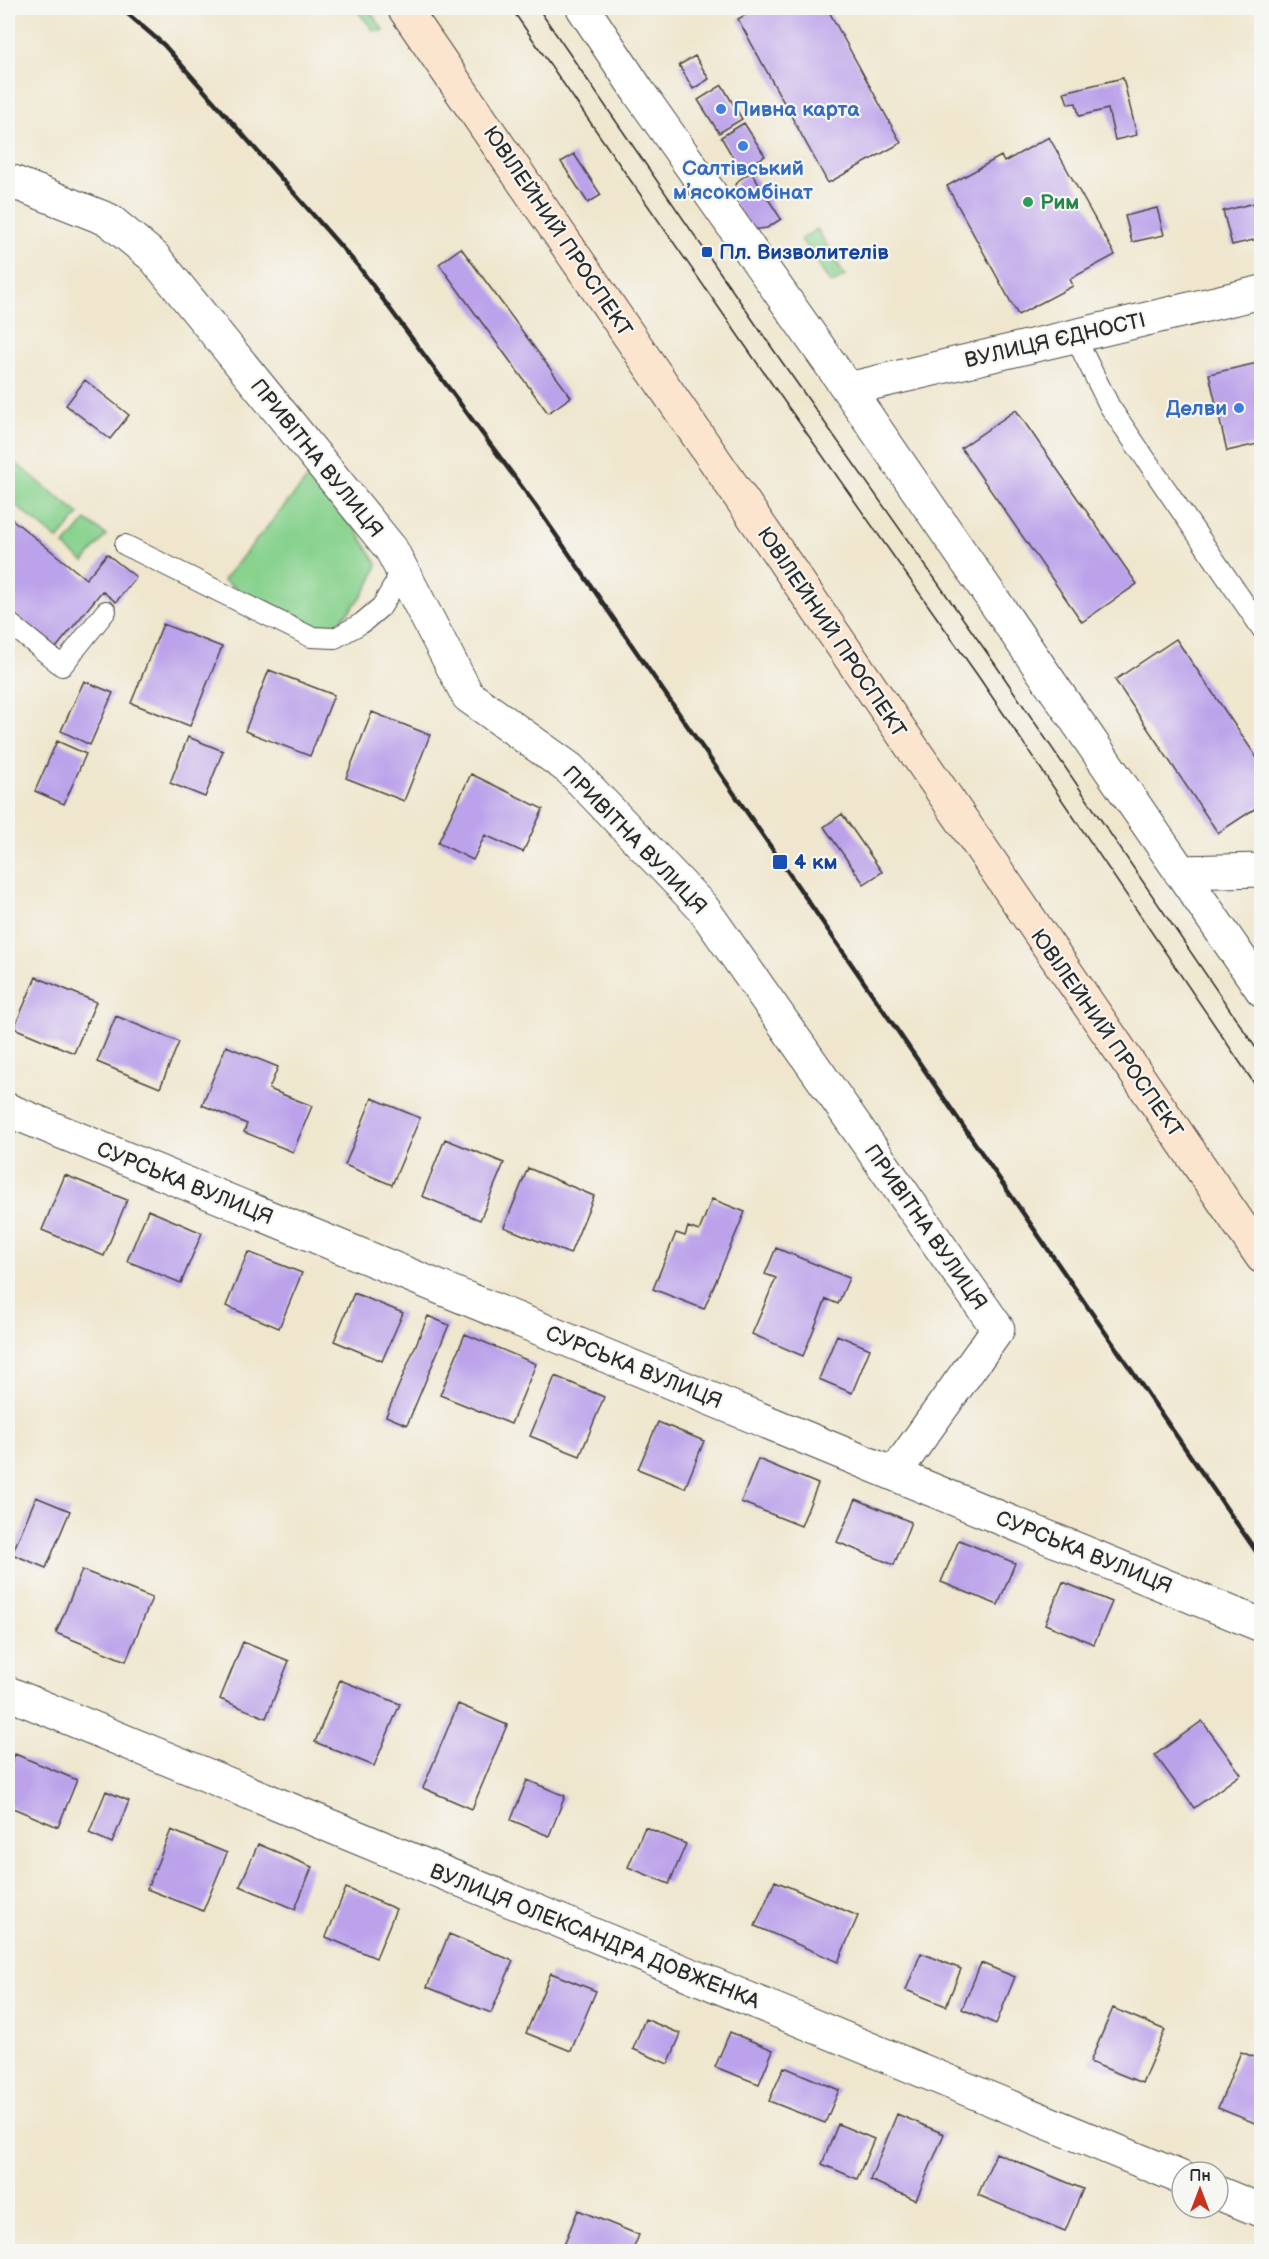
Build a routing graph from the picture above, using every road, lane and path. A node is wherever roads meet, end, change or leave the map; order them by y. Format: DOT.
graph roads {
  1 [pos="404,8"];
  2 [pos="583,8"];
  3 [pos="8,187"];
  4 [pos="1262,292"];
  5 [pos="1074,335"];
  6 [pos="848,389"];
  7 [pos="125,545"];
  8 [pos="391,549"];
  9 [pos="106,611"];
  10 [pos="8,622"];
  11 [pos="1262,630"];
  12 [pos="1262,870"];
  13 [pos="1180,872"];
  14 [pos="1262,990"];
  15 [pos="8,1110"];
  16 [pos="1262,1257"];
  17 [pos="894,1474"];
  18 [pos="1261,1625"];
  19 [pos="8,1693"];
  20 [pos="1170,2173"];
  21 [pos="1230,2198"];
  22 [pos="1262,2211"];
  1 -- 16 [label="main road, ЮВІЛЕЙНИЙ ПРОСПЕКТ"];
  2 -- 6 [label="street"];
  3 -- 8 [label="street, ПРИВІТНА ВУЛИЦЯ"];
  4 -- 5 [label="street, ВУЛИЦЯ ЄДНОСТІ"];
  5 -- 6 [label="street, ВУЛИЦЯ ЄДНОСТІ"];
  5 -- 11 [label="lane"];
  6 -- 13 [label="street"];
  7 -- 8 [label="lane"];
  8 -- 17 [label="street, ПРИВІТНА ВУЛИЦЯ"];
  9 -- 10 [label="lane"];
  12 -- 13 [label="street"];
  13 -- 14 [label="street"];
  15 -- 17 [label="street, СУРСЬКА ВУЛИЦЯ"];
  17 -- 18 [label="street, СУРСЬКА ВУЛИЦЯ"];
  19 -- 20 [label="street, ВУЛИЦЯ ОЛЕКСАНДРА ДОВЖЕНКА"];
  21 -- 22 [label="street"];
}
